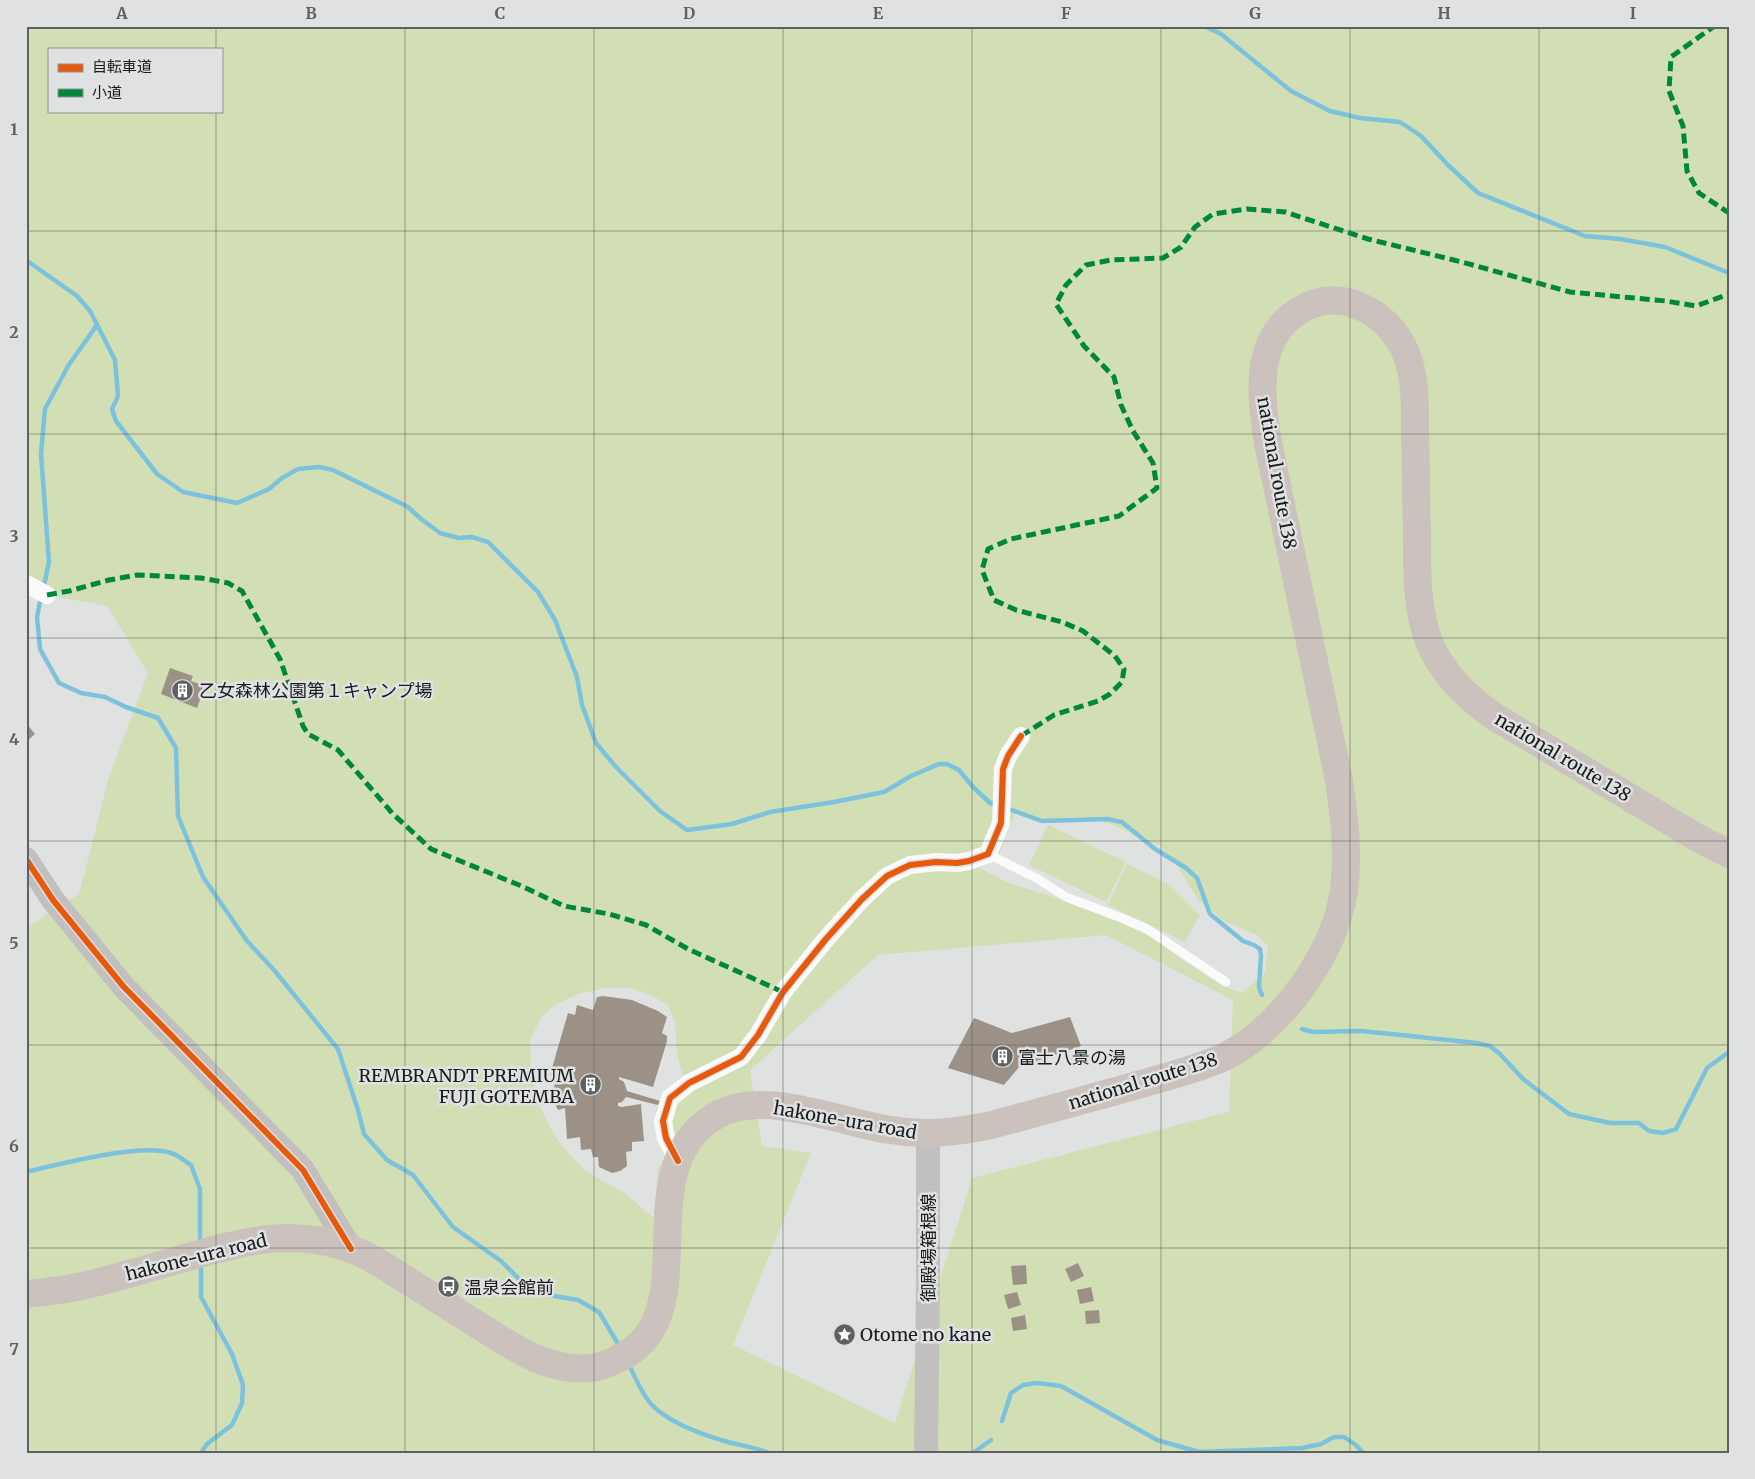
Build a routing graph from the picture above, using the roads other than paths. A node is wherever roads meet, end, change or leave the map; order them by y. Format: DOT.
graph roads {
  1 [pos="26,584"];
  2 [pos="47,595"];
  3 [pos="1021,736"];
  4 [pos="988,854"];
  5 [pos="1729,854"];
  6 [pos="26,859"];
  7 [pos="1226,982"];
  8 [pos="928,1134"];
  9 [pos="678,1161"];
  10 [pos="351,1249"];
  11 [pos="26,1294"];
  12 [pos="926,1453"];
  1 -- 2 [label="street"];
  3 -- 4 [label="street"];
  4 -- 7 [label="lane"];
  4 -- 9 [label="street"];
  5 -- 8 [label="highway, national route 138"];
  6 -- 10 [label="street"];
  8 -- 9 [label="highway, hakone-ura road"];
  8 -- 12 [label="street, 御殿場箱根線"];
  9 -- 10 [label="highway, hakone-ura road"];
  10 -- 11 [label="highway, hakone-ura road"];
}
